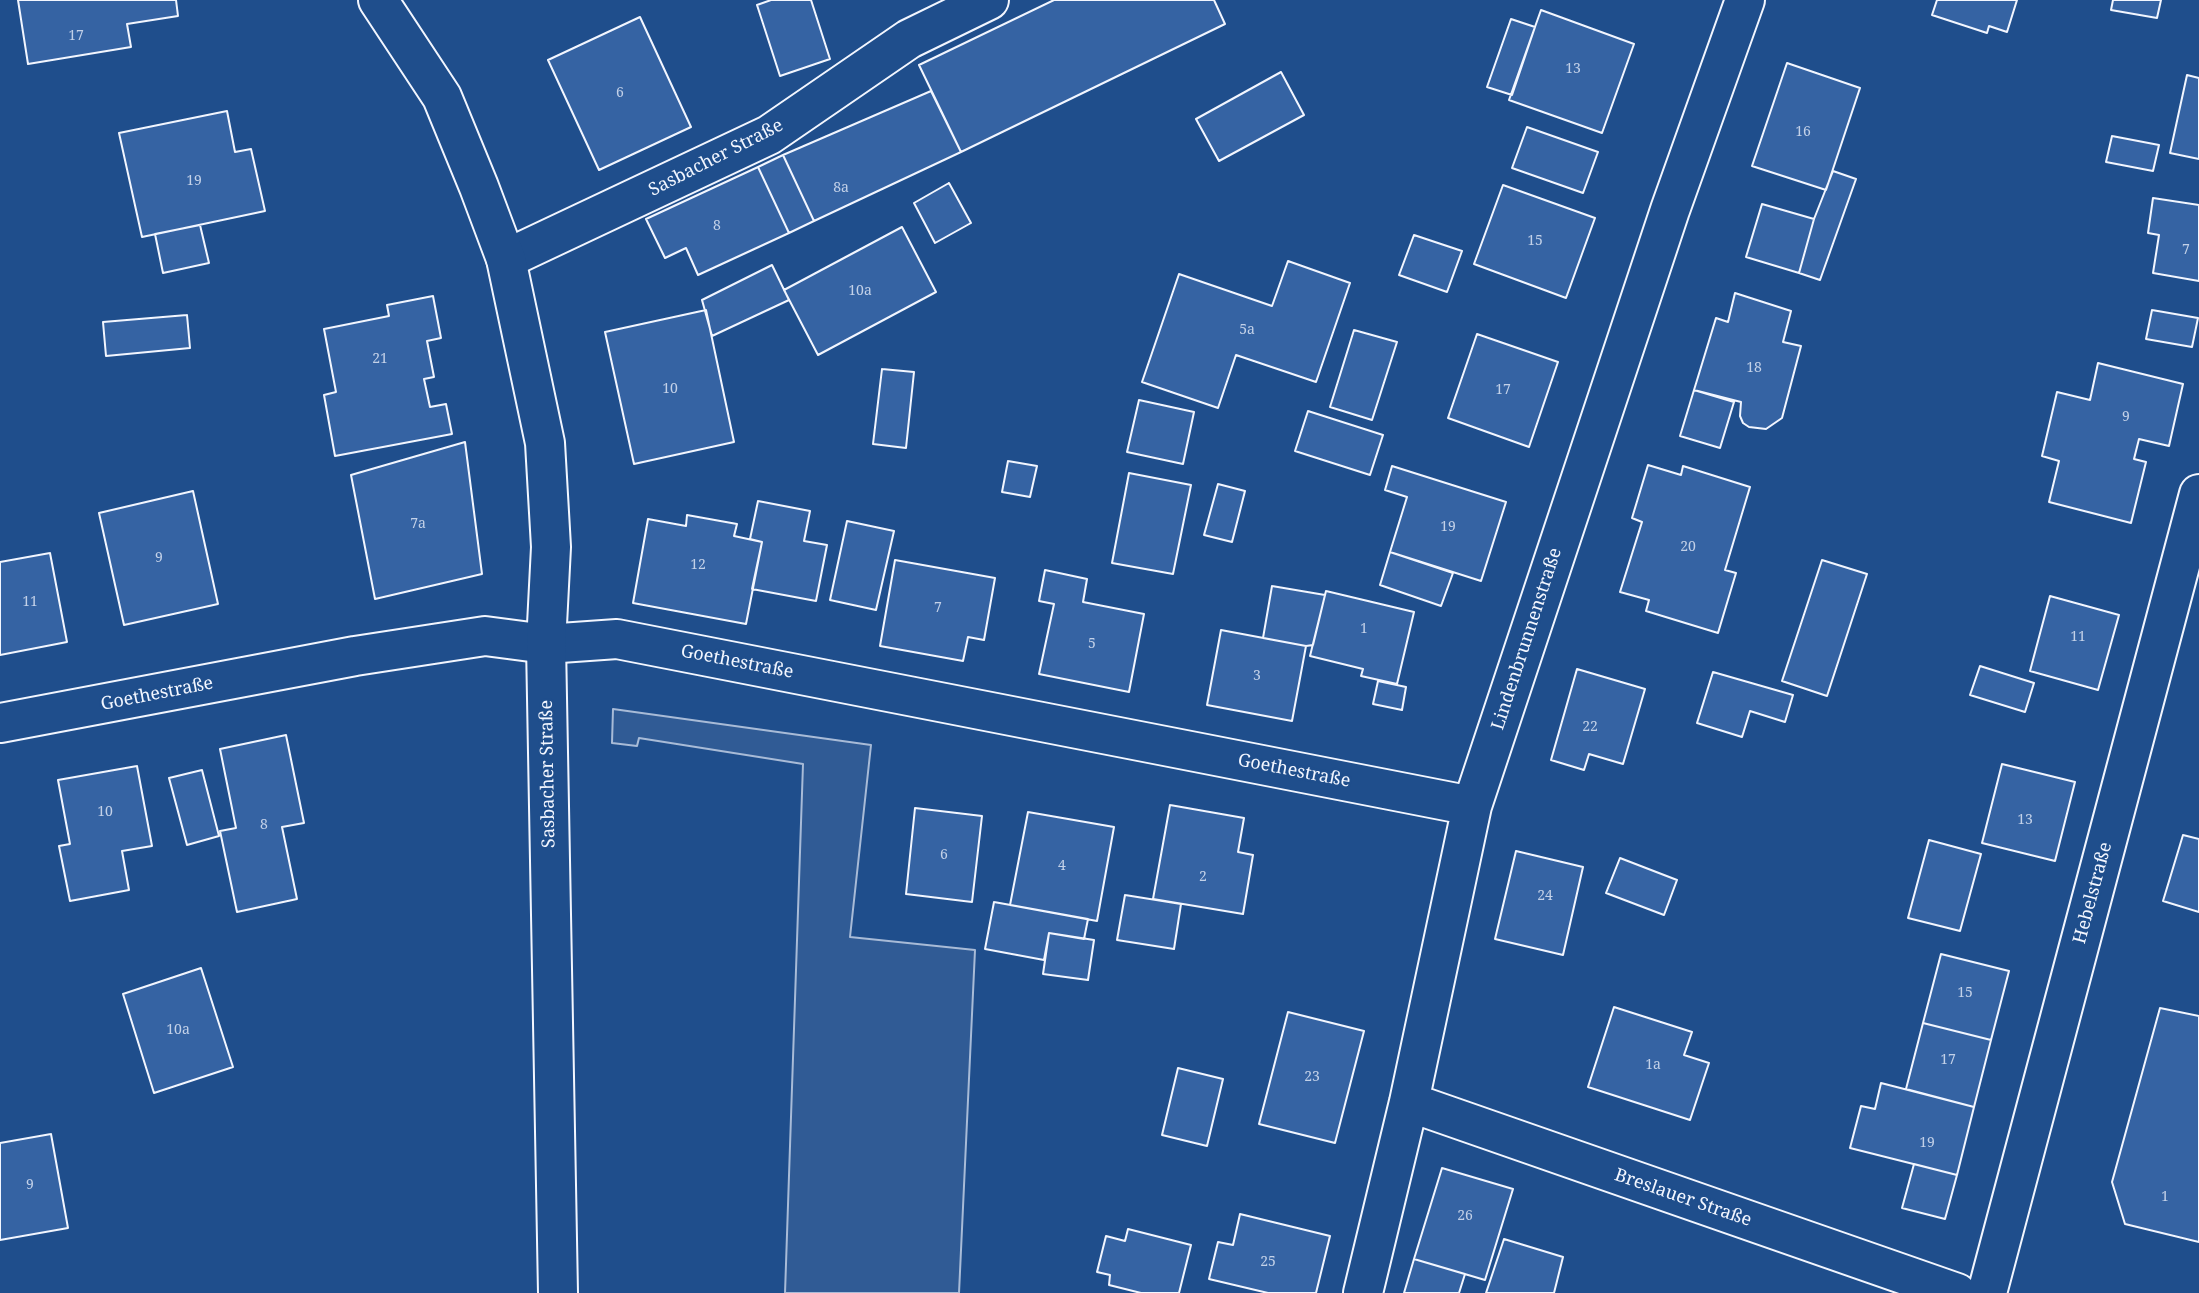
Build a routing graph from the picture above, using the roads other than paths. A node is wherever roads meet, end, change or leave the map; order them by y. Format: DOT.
graph roads {
  1 [pos="378,0"];
  2 [pos="989,0"];
  3 [pos="1745,0"];
  4 [pos="506,260"];
  5 [pos="2199,494"];
  6 [pos="546,644"];
  7 [pos="0,723"];
  8 [pos="1472,806"];
  9 [pos="1409,1102"];
  10 [pos="558,1293"];
  11 [pos="1363,1293"];
  12 [pos="1957,1293"];
  13 [pos="1987,1293"];
  1 -- 4 [label="street, Sasbacher Straße"];
  2 -- 4 [label="street, Sasbacher Straße"];
  3 -- 8 [label="street, Lindenbrunnenstraße"];
  4 -- 6 [label="street, Sasbacher Straße"];
  5 -- 13 [label="street, Hebelstraße"];
  6 -- 7 [label="street, Goethestraße"];
  6 -- 8 [label="street, Goethestraße"];
  6 -- 10 [label="street, Sasbacher Straße"];
  8 -- 9 [label="street, Lindenbrunnenstraße"];
  9 -- 11 [label="street, Lindenbrunnenstraße"];
  9 -- 12 [label="street, Breslauer Straße"];
}
